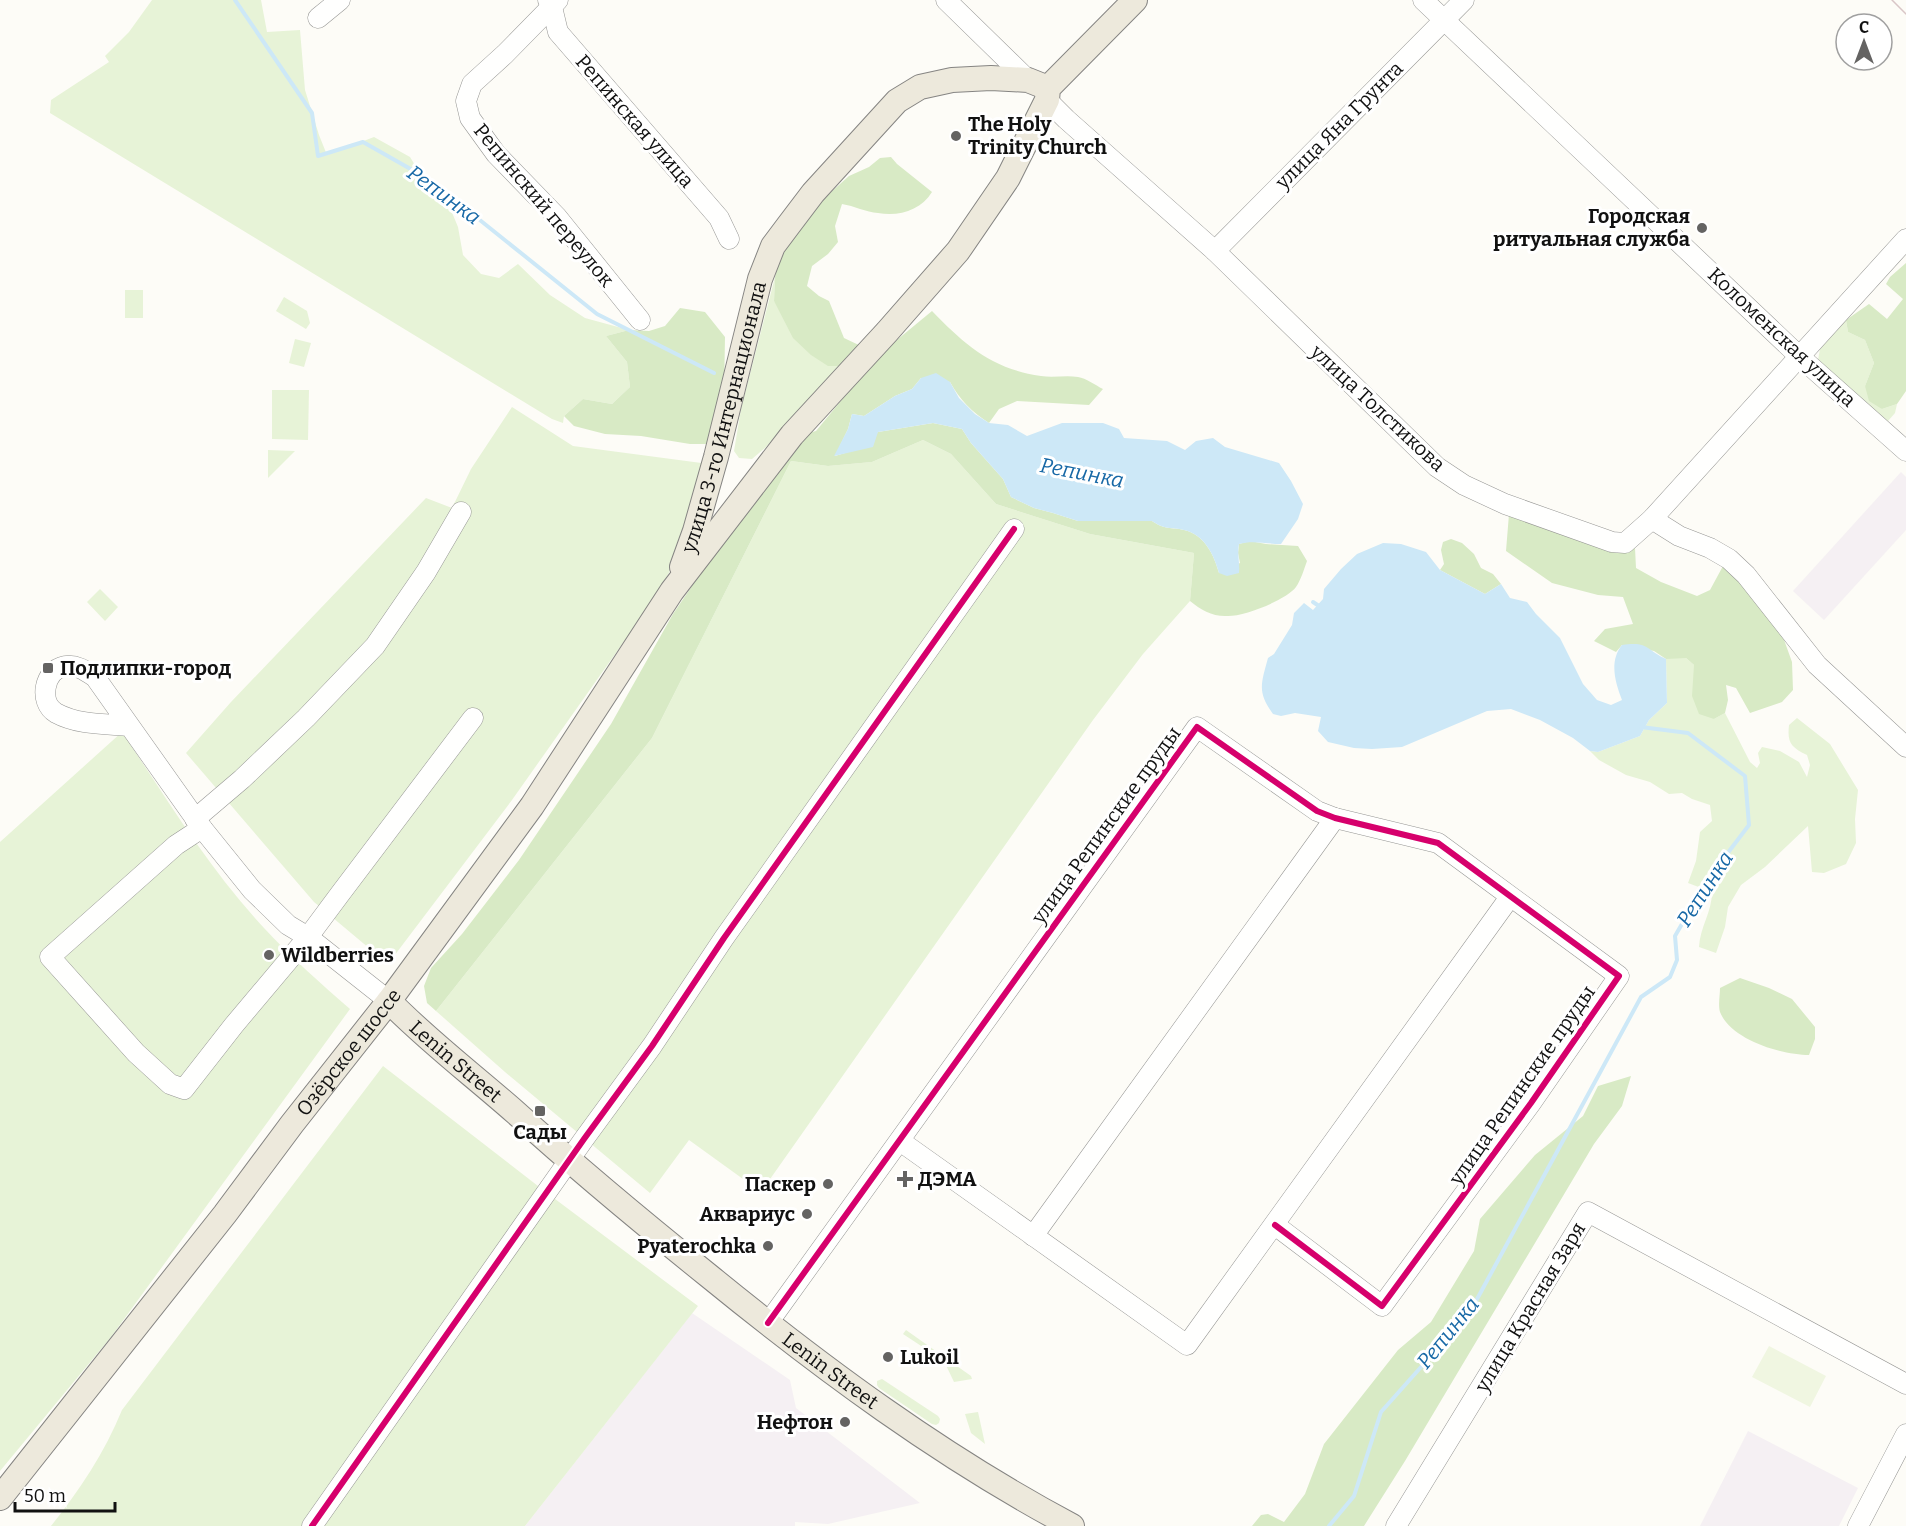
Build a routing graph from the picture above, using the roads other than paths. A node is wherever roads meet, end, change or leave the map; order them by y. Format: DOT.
graph roads {
  1 [pos="340,0"];
  2 [pos="946,0"];
  3 [pos="1135,0"];
  4 [pos="1422,0"];
  5 [pos="1464,0"];
  6 [pos="553,2"];
  7 [pos="318,18"];
  8 [pos="1444,20"];
  9 [pos="1041,89"];
  10 [pos="729,239"];
  11 [pos="1906,239"];
  12 [pos="1215,251"];
  13 [pos="640,320"];
  14 [pos="1799,356"];
  15 [pos="1906,452"];
  16 [pos="461,512"];
  17 [pos="1652,519"];
  18 [pos="1014,529"];
  19 [pos="672,591"];
  20 [pos="473,718"];
  21 [pos="129,726"];
  22 [pos="1906,747"];
  23 [pos="1335,818"];
  24 [pos="199,824"];
  25 [pos="1510,897"];
  26 [pos="308,937"];
  27 [pos="389,1001"];
  28 [pos="900,1141"];
  29 [pos="569,1162"];
  30 [pos="1275,1225"];
  31 [pos="1033,1236"];
  32 [pos="768,1323"];
  33 [pos="1906,1384"];
  34 [pos="1906,1434"];
  35 [pos="0,1498"];
  36 [pos="312,1526"];
  37 [pos="1072,1526"];
  38 [pos="1396,1526"];
  39 [pos="1858,1526"];
  1 -- 7 [label="street"];
  2 -- 9 [label="street, улица Толстикова"];
  3 -- 9 [label="main road, улица 3-го Интернационала"];
  4 -- 8 [label="street, Коломенская улица"];
  5 -- 8 [label="street, улица Яна Грунта"];
  6 -- 10 [label="street, Репинская улица"];
  6 -- 13 [label="street, Репинский переулок"];
  8 -- 12 [label="street, улица Яна Грунта"];
  8 -- 14 [label="street, Коломенская улица"];
  9 -- 12 [label="street, улица Толстикова"];
  9 -- 19 [label="main road, улица 3-го Интернационала"];
  9 -- 19 [label="main road, улица 3-го Интернационала"];
  11 -- 14 [label="street, улица Толстикова"];
  12 -- 17 [label="street, улица Толстикова"];
  14 -- 15 [label="street, Коломенская улица"];
  14 -- 17 [label="street, улица Толстикова"];
  16 -- 24 [label="street"];
  17 -- 22 [label="street"];
  18 -- 29 [label="street"];
  19 -- 27 [label="main road, Озёрское шоссе"];
  20 -- 26 [label="street"];
  21 -- 24 [label="street"];
  23 -- 25 [label="street, улица Репинские пруды"];
  23 -- 28 [label="street, улица Репинские пруды"];
  23 -- 31 [label="street"];
  24 -- 26 [label="street"];
  24 -- 26 [label="street"];
  25 -- 30 [label="street"];
  25 -- 30 [label="street, улица Репинские пруды"];
  26 -- 27 [label="street"];
  27 -- 29 [label="main road, Lenin Street"];
  27 -- 35 [label="main road, Озёрское шоссе"];
  28 -- 31 [label="street"];
  28 -- 32 [label="street"];
  29 -- 32 [label="main road, Lenin Street"];
  29 -- 36 [label="street"];
  30 -- 31 [label="street"];
  32 -- 37 [label="main road, Lenin Street"];
  33 -- 38 [label="street, улица Красная Заря"];
  34 -- 39 [label="street"];
}
